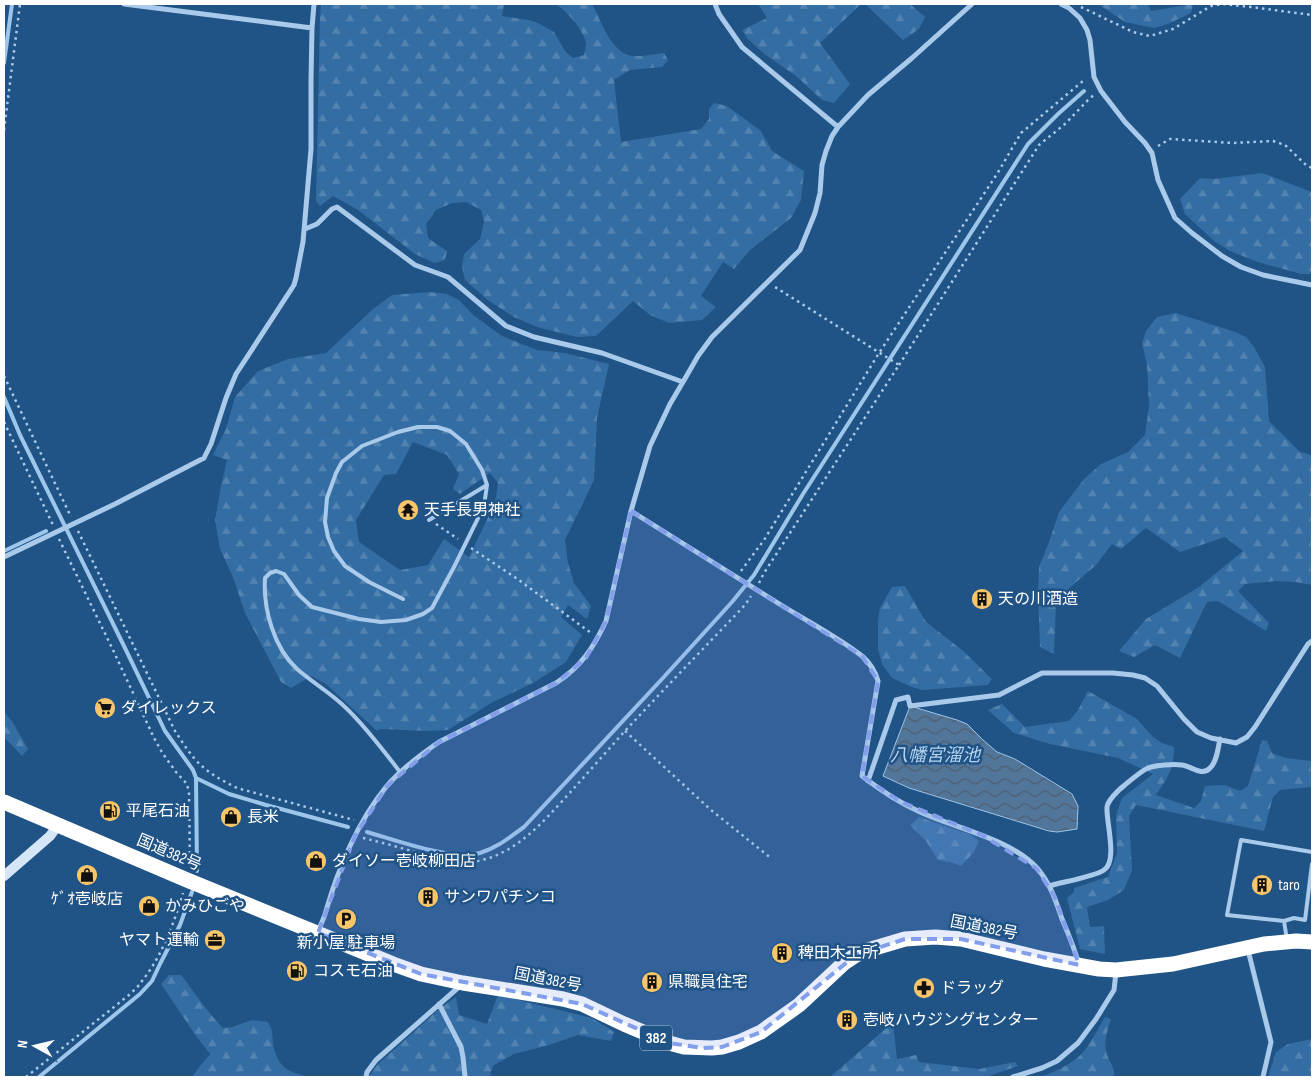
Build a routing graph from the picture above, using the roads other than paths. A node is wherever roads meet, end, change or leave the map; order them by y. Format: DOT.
graph roads {
  1 [pos="124,4"];
  2 [pos="314,4"];
  3 [pos="715,4"];
  4 [pos="972,4"];
  5 [pos="1061,4"];
  6 [pos="312,28"];
  7 [pos="838,126"];
  8 [pos="305,228"];
  9 [pos="1312,285"];
  10 [pos="683,382"];
  11 [pos="487,485"];
  12 [pos="631,511"];
  13 [pos="429,520"];
  14 [pos="4,557"];
  15 [pos="404,599"];
  16 [pos="1312,641"];
  17 [pos="1220,740"];
  18 [pos="400,772"];
  19 [pos="868,781"];
  20 [pos="4,802"];
  21 [pos="58,825"];
  22 [pos="1312,852"];
  23 [pos="1312,864"];
  24 [pos="4,876"];
  25 [pos="1049,886"];
  26 [pos="1284,921"];
  27 [pos="318,933"];
  28 [pos="1288,942"];
  29 [pos="1312,942"];
  30 [pos="1248,947"];
  31 [pos="1079,965"];
  32 [pos="1116,970"];
  33 [pos="464,982"];
  34 [pos="440,1004"];
  35 [pos="366,1077"];
  36 [pos="464,1077"];
  37 [pos="1013,1077"];
  38 [pos="1263,1077"];
  1 -- 6 [label="street"];
  2 -- 6 [label="street"];
  3 -- 7 [label="street"];
  4 -- 7 [label="street"];
  5 -- 9 [label="street"];
  6 -- 8 [label="street"];
  7 -- 10 [label="street"];
  8 -- 10 [label="street"];
  8 -- 14 [label="street"];
  10 -- 12 [label="street"];
  11 -- 13 [label="lane"];
  11 -- 15 [label="lane"];
  11 -- 18 [label="lane"];
  12 -- 18 [label="street"];
  12 -- 19 [label="street"];
  16 -- 17 [label="street"];
  17 -- 19 [label="street"];
  17 -- 25 [label="street"];
  18 -- 27 [label="street"];
  19 -- 25 [label="street"];
  20 -- 21 [label="highway, 国道382号 / 382"];
  21 -- 24 [label="street"];
  21 -- 27 [label="highway, 国道382号 / 382"];
  22 -- 26 [label="lane"];
  23 -- 26 [label="lane"];
  25 -- 31 [label="street"];
  26 -- 28 [label="lane"];
  27 -- 33 [label="highway, 国道382号 / 382"];
  28 -- 29 [label="highway, 国道382号 / 382"];
  28 -- 30 [label="highway, 国道382号 / 382"];
  30 -- 32 [label="highway, 国道382号 / 382"];
  30 -- 38 [label="street"];
  31 -- 32 [label="highway, 国道382号 / 382"];
  31 -- 33 [label="highway, 国道382号 / 382"];
  32 -- 37 [label="street"];
  33 -- 34 [label="street"];
  34 -- 35 [label="street"];
  34 -- 36 [label="street"];
}
